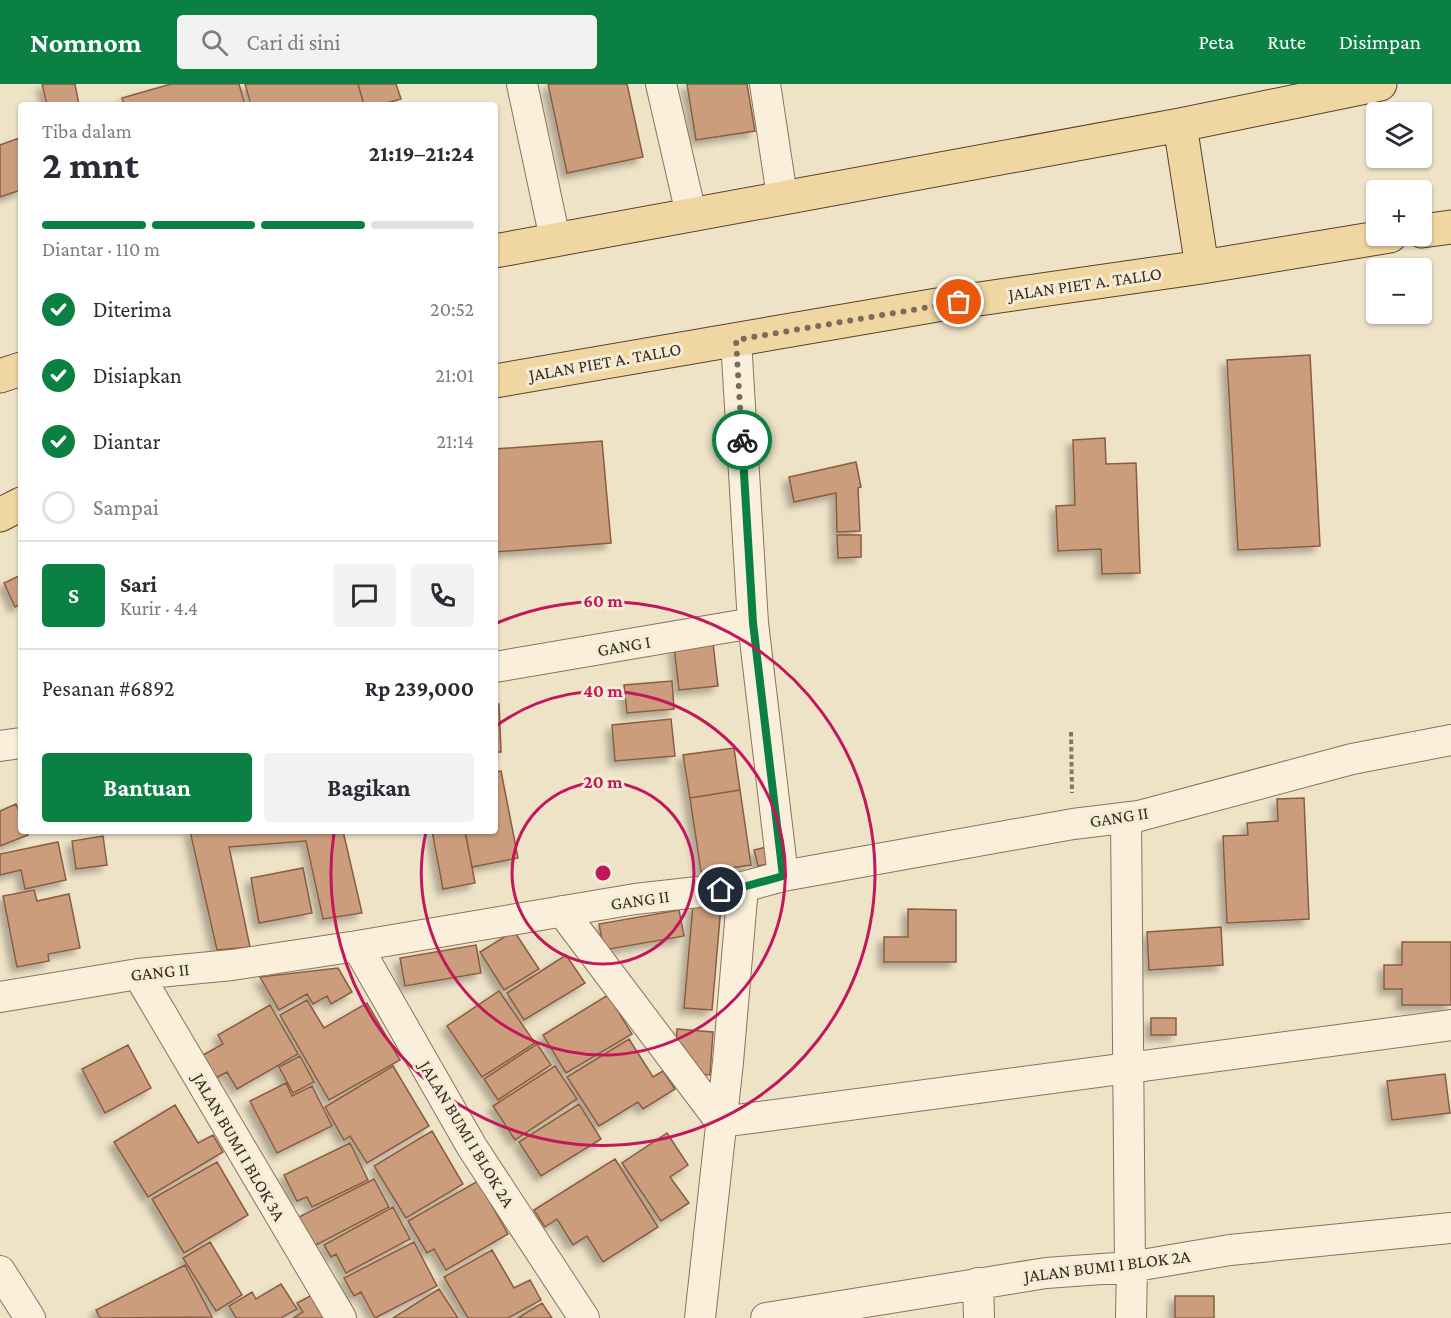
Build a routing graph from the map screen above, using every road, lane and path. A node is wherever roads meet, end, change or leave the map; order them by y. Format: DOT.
graph roads {
  1 [pos="522,84"];
  2 [pos="661,84"];
  3 [pos="765,84"];
  4 [pos="1380,84"];
  5 [pos="1180,125"];
  6 [pos="782,196"];
  7 [pos="691,214"];
  8 [pos="1451,227"];
  9 [pos="1432,230"];
  10 [pos="555,239"];
  11 [pos="1366,240"];
  12 [pos="498,250"];
  13 [pos="1202,267"];
  14 [pos="736,340"];
  15 [pos="18,370"];
  16 [pos="0,376"];
  17 [pos="498,380"];
  18 [pos="18,506"];
  19 [pos="0,515"];
  20 [pos="753,623"];
  21 [pos="498,666"];
  22 [pos="1071,732"];
  23 [pos="1451,740"];
  24 [pos="18,743"];
  25 [pos="0,746"];
  26 [pos="1126,818"];
  27 [pos="1072,824"];
  28 [pos="783,876"];
  29 [pos="743,887"];
  30 [pos="562,911"];
  31 [pos="357,946"];
  32 [pos="138,974"];
  33 [pos="0,997"];
  34 [pos="1451,1025"];
  35 [pos="1128,1068"];
  36 [pos="721,1122"];
  37 [pos="1451,1228"];
  38 [pos="1131,1266"];
  39 [pos="2,1278"];
  40 [pos="978,1283"];
  41 [pos="30,1318"];
  42 [pos="341,1318"];
  43 [pos="584,1318"];
  44 [pos="700,1318"];
  45 [pos="766,1318"];
  46 [pos="979,1318"];
  47 [pos="1131,1318"];
  1 -- 10 [label="street"];
  2 -- 7 [label="street"];
  3 -- 6 [label="street"];
  4 -- 5 [label="main road"];
  5 -- 6 [label="main road"];
  5 -- 13 [label="main road"];
  6 -- 7 [label="main road"];
  7 -- 10 [label="main road"];
  8 -- 9 [label="main road"];
  10 -- 12 [label="main road"];
  11 -- 13 [label="main road, JALAN PIET A. TALLO"];
  13 -- 14 [label="main road, JALAN PIET A. TALLO"];
  14 -- 17 [label="main road, JALAN PIET A. TALLO"];
  14 -- 20 [label="street"];
  15 -- 16 [label="main road"];
  18 -- 19 [label="main road"];
  20 -- 21 [label="street, GANG I"];
  20 -- 28 [label="street"];
  22 -- 27 [label="path"];
  23 -- 26 [label="street, GANG II"];
  24 -- 25 [label="street"];
  26 -- 27 [label="street, GANG II"];
  26 -- 35 [label="street"];
  27 -- 28 [label="street, GANG II"];
  28 -- 29 [label="street, GANG II"];
  29 -- 30 [label="street, GANG II"];
  29 -- 36 [label="street"];
  30 -- 31 [label="street, GANG II"];
  30 -- 36 [label="street"];
  31 -- 32 [label="street, GANG II"];
  31 -- 43 [label="street, JALAN BUMI I BLOK 2A"];
  32 -- 33 [label="street, GANG II"];
  32 -- 42 [label="street, JALAN BUMI I BLOK 3A"];
  34 -- 35 [label="street"];
  35 -- 36 [label="street"];
  35 -- 38 [label="street"];
  36 -- 44 [label="street"];
  37 -- 38 [label="street, JALAN BUMI I BLOK 2A"];
  38 -- 40 [label="street, JALAN BUMI I BLOK 2A"];
  38 -- 47 [label="street"];
  39 -- 41 [label="street"];
  40 -- 45 [label="street, JALAN BUMI I BLOK 2A"];
  40 -- 46 [label="street"];
}
